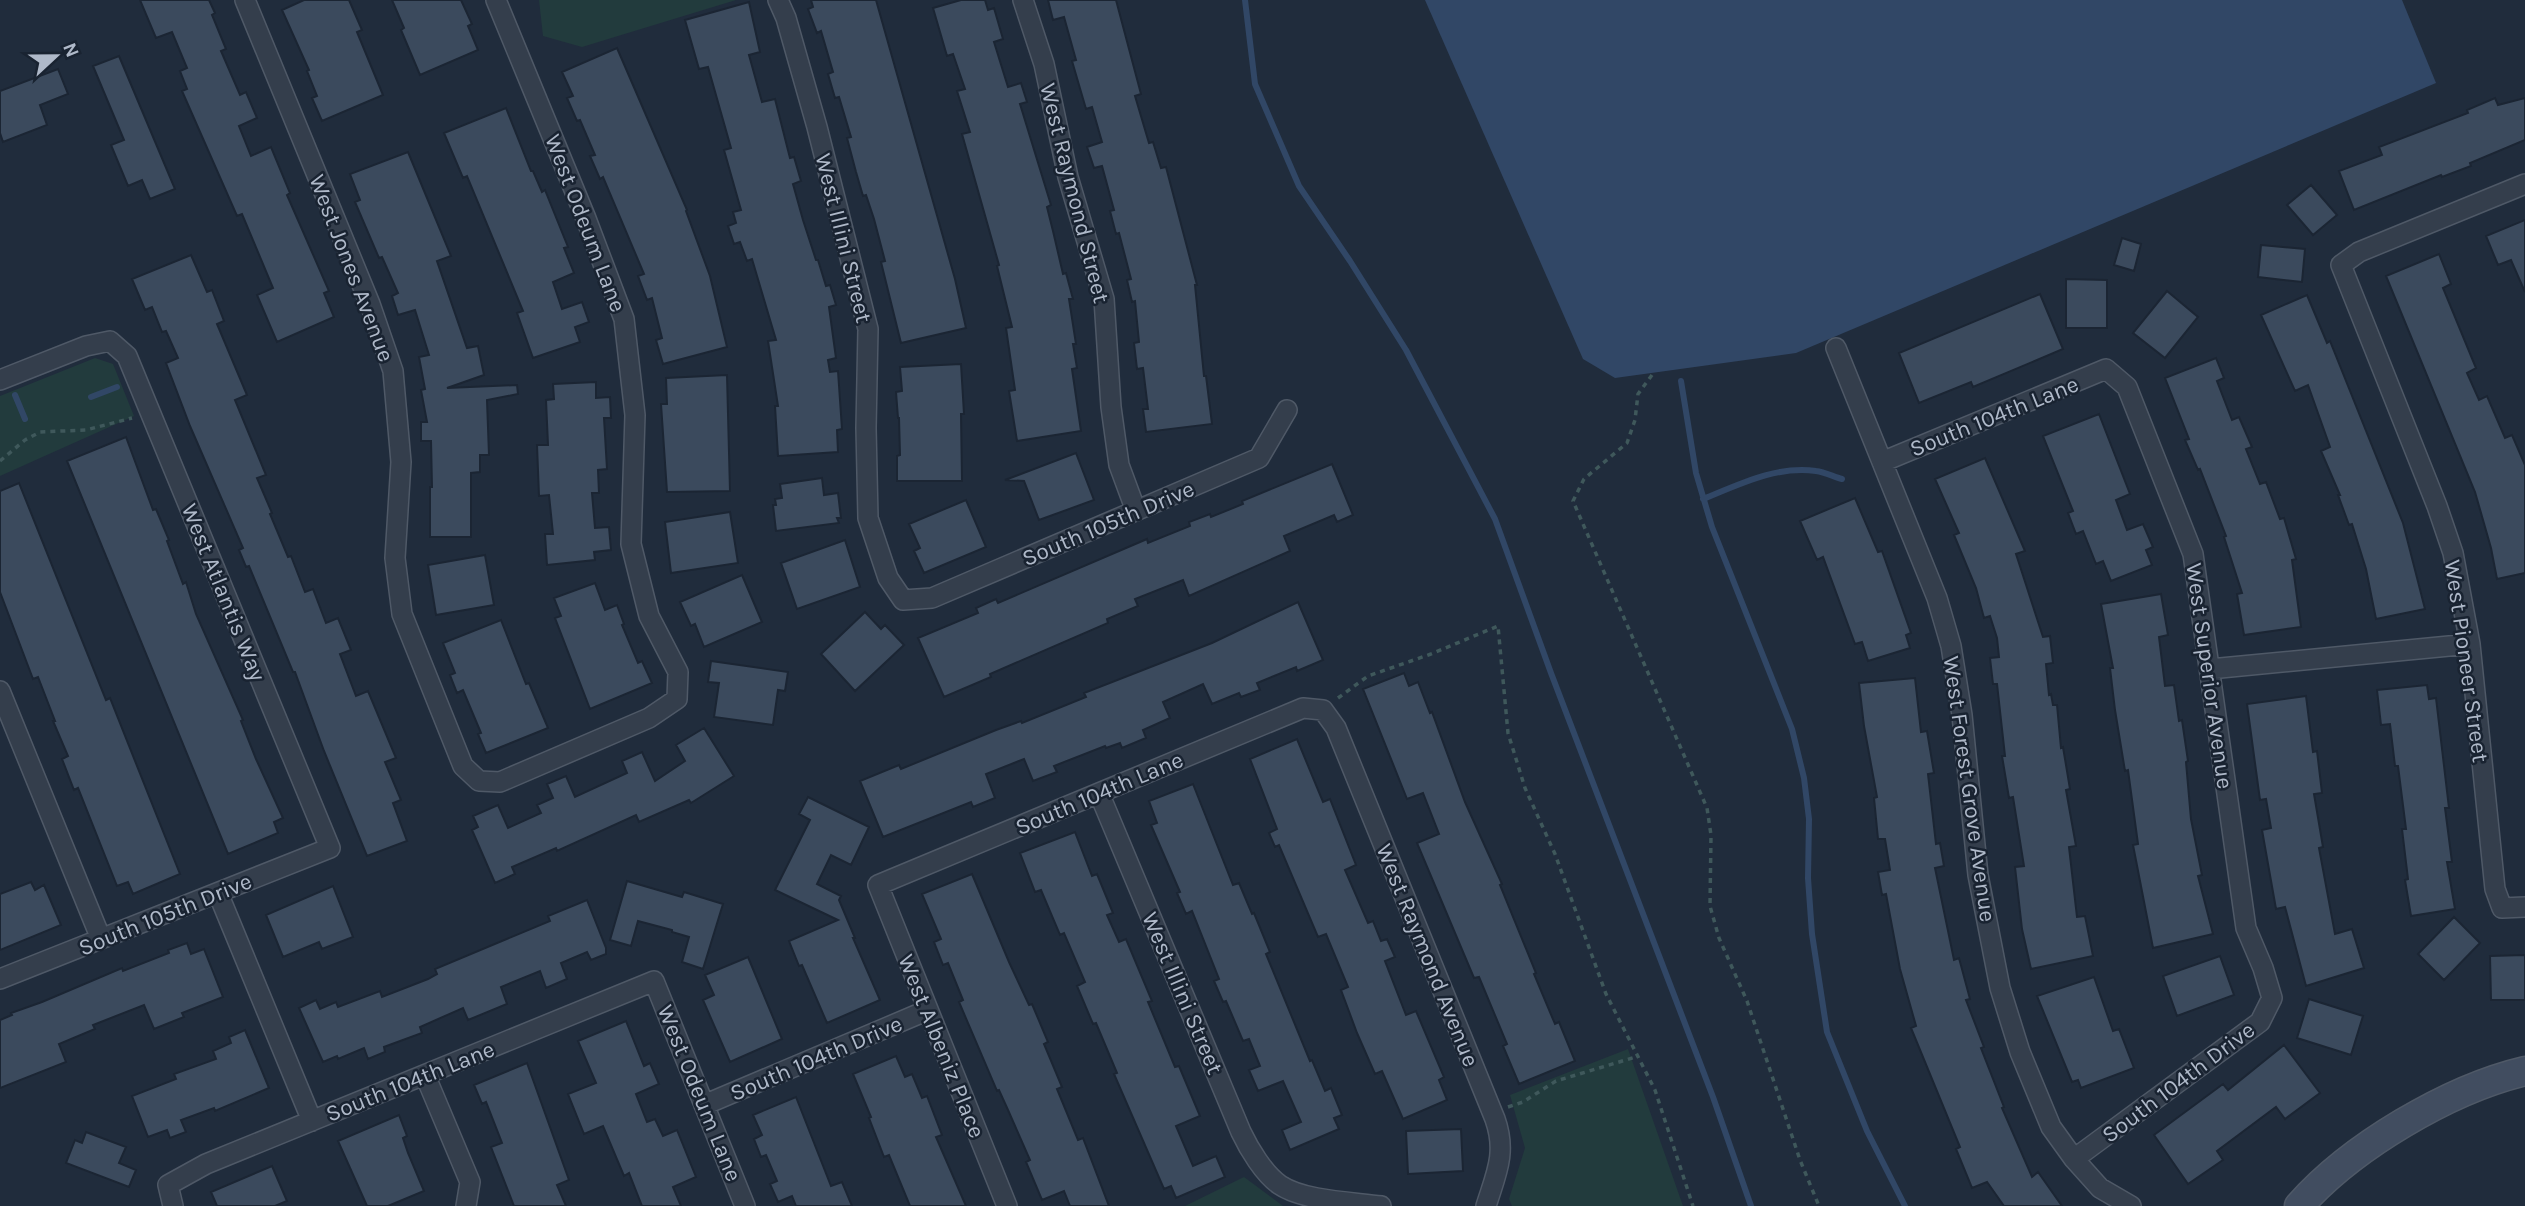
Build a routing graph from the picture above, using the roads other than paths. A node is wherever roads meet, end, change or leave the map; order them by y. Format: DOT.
graph roads {
  1 [pos="245,0"];
  2 [pos="496,0"];
  3 [pos="778,0"];
  4 [pos="1023,0"];
  5 [pos="2525,184"];
  6 [pos="1836,348"];
  7 [pos="2106,369"];
  8 [pos="2,373"];
  9 [pos="1287,410"];
  10 [pos="1882,462"];
  11 [pos="1136,511"];
  12 [pos="903,600"];
  13 [pos="2470,644"];
  14 [pos="2210,669"];
  15 [pos="0,691"];
  16 [pos="677,699"];
  17 [pos="1323,710"];
  18 [pos="5,715"];
  19 [pos="1099,793"];
  20 [pos="330,848"];
  21 [pos="877,885"];
  22 [pos="218,893"];
  23 [pos="2525,908"];
  24 [pos="101,939"];
  25 [pos="0,979"];
  26 [pos="654,981"];
  27 [pos="2272,998"];
  28 [pos="928,1010"];
  29 [pos="2525,1071"];
  30 [pos="425,1075"];
  31 [pos="704,1105"];
  32 [pos="312,1121"];
  33 [pos="2074,1159"];
  34 [pos="173,1206"];
  35 [pos="466,1206"];
  36 [pos="745,1206"];
  37 [pos="1007,1206"];
  38 [pos="1381,1206"];
  39 [pos="1486,1206"];
  40 [pos="2131,1206"];
  41 [pos="2299,1206"];
  1 -- 16 [label="street, West Jones Avenue"];
  2 -- 16 [label="street, West Odeum Lane"];
  3 -- 12 [label="street, West Illini Street"];
  4 -- 11 [label="street, West Raymond Street"];
  5 -- 13 [label="street, West Pioneer Street"];
  6 -- 10 [label="street, West Forest Grove Avenue"];
  7 -- 10 [label="street, South 104th Lane"];
  7 -- 14 [label="street, West Superior Avenue"];
  8 -- 20 [label="street, West Atlantis Way"];
  9 -- 11 [label="street, South 105th Drive"];
  10 -- 33 [label="street, West Forest Grove Avenue"];
  11 -- 12 [label="street, South 105th Drive"];
  13 -- 14 [label="street"];
  13 -- 23 [label="street, West Pioneer Street"];
  14 -- 27 [label="street, West Superior Avenue"];
  15 -- 18 [label="street"];
  17 -- 19 [label="street, South 104th Lane"];
  17 -- 39 [label="street, West Raymond Avenue"];
  18 -- 24 [label="street"];
  19 -- 21 [label="street, South 104th Lane"];
  19 -- 38 [label="street, West Illini Street"];
  20 -- 22 [label="street, South 105th Drive"];
  21 -- 28 [label="street, West Albeniz Place"];
  22 -- 24 [label="street, South 105th Drive"];
  22 -- 32 [label="street"];
  24 -- 25 [label="street, South 105th Drive"];
  26 -- 30 [label="street, South 104th Lane"];
  26 -- 31 [label="street, West Odeum Lane"];
  27 -- 33 [label="street, South 104th Drive"];
  28 -- 31 [label="street, South 104th Drive"];
  28 -- 37 [label="street, West Albeniz Place"];
  29 -- 41 [label="street"];
  30 -- 32 [label="street, South 104th Lane"];
  30 -- 35 [label="street"];
  31 -- 36 [label="street, West Odeum Lane"];
  32 -- 34 [label="street, South 104th Lane"];
  33 -- 40 [label="street, West Forest Grove Avenue"];
}
